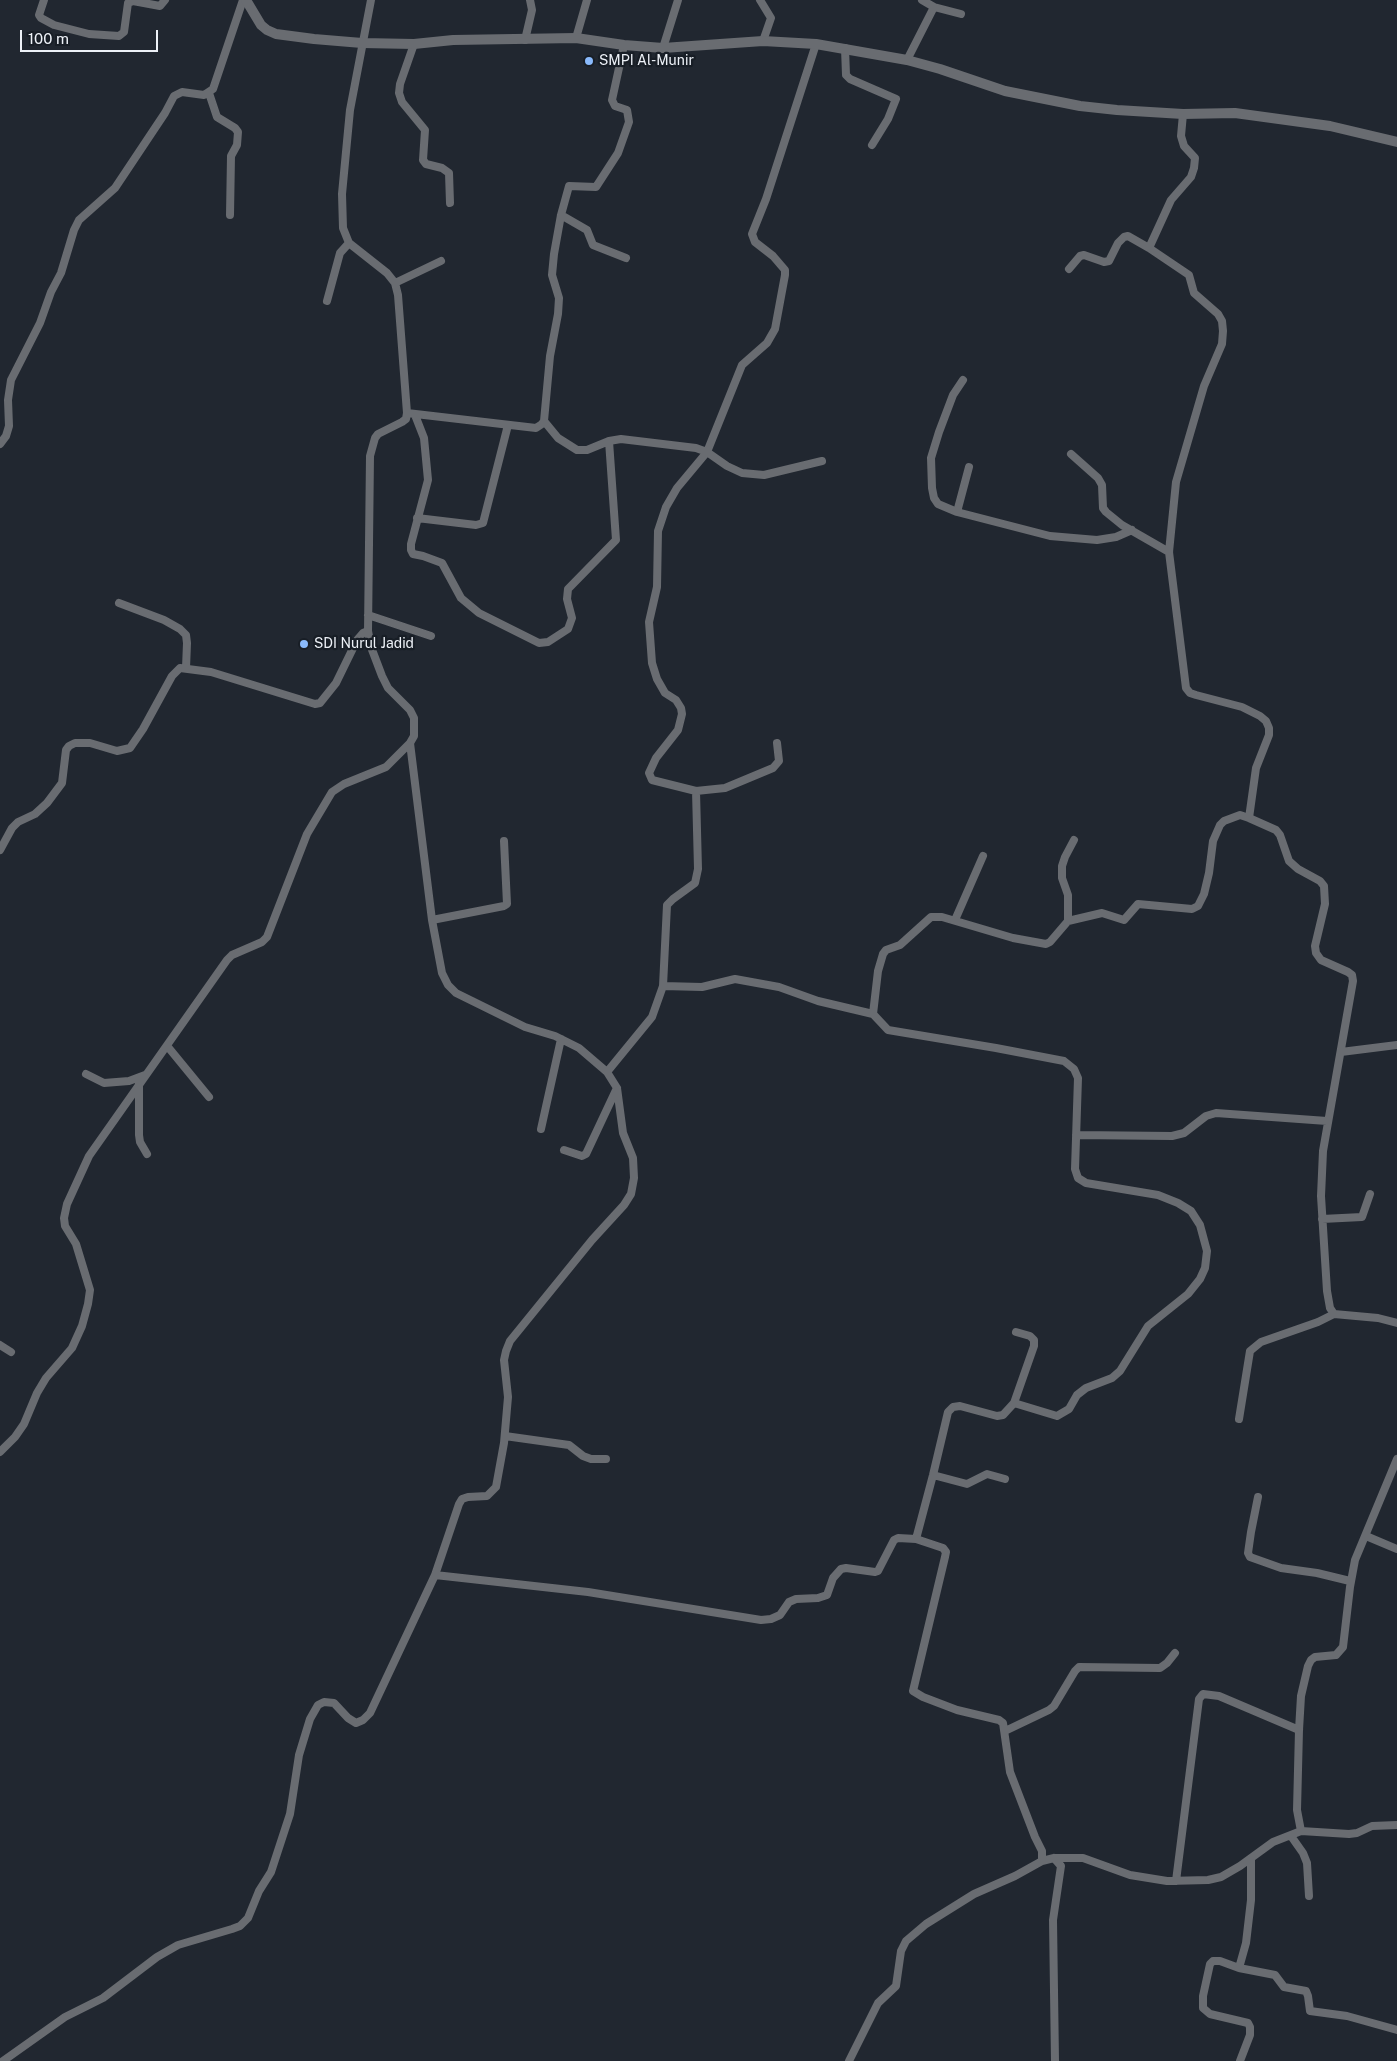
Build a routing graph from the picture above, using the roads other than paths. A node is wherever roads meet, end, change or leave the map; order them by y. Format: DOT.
graph roads {
  1 [pos="44,0"];
  2 [pos="165,0"];
  3 [pos="244,0"];
  4 [pos="371,0"];
  5 [pos="530,0"];
  6 [pos="587,0"];
  7 [pos="678,0"];
  8 [pos="760,0"];
  9 [pos="922,0"];
  10 [pos="934,7"];
  11 [pos="961,14"];
  12 [pos="576,38"];
  13 [pos="525,40"];
  14 [pos="762,41"];
  15 [pos="362,43"];
  16 [pos="414,44"];
  17 [pos="816,44"];
  18 [pos="624,45"];
  19 [pos="663,48"];
  20 [pos="845,48"];
  21 [pos="906,60"];
  22 [pos="209,93"];
  23 [pos="1183,114"];
  24 [pos="1397,142"];
  25 [pos="872,145"];
  26 [pos="450,203"];
  27 [pos="230,215"];
  28 [pos="561,215"];
  29 [pos="349,243"];
  30 [pos="1149,248"];
  31 [pos="626,258"];
  32 [pos="441,261"];
  33 [pos="1069,270"];
  34 [pos="395,283"];
  35 [pos="327,301"];
  36 [pos="963,380"];
  37 [pos="411,414"];
  38 [pos="544,421"];
  39 [pos="508,425"];
  40 [pos="610,441"];
  41 [pos="0,444"];
  42 [pos="707,452"];
  43 [pos="1071,454"];
  44 [pos="822,461"];
  45 [pos="970,467"];
  46 [pos="957,512"];
  47 [pos="416,518"];
  48 [pos="1132,530"];
  49 [pos="1169,552"];
  50 [pos="119,603"];
  51 [pos="368,615"];
  52 [pos="368,631"];
  53 [pos="431,636"];
  54 [pos="186,668"];
  55 [pos="410,743"];
  56 [pos="777,743"];
  57 [pos="696,791"];
  58 [pos="1249,818"];
  59 [pos="1074,840"];
  60 [pos="504,841"];
  61 [pos="0,850"];
  62 [pos="983,856"];
  63 [pos="432,920"];
  64 [pos="954,920"];
  65 [pos="1068,921"];
  66 [pos="663,986"];
  67 [pos="872,1014"];
  68 [pos="561,1039"];
  69 [pos="1397,1045"];
  70 [pos="168,1047"];
  71 [pos="1341,1052"];
  72 [pos="607,1072"];
  73 [pos="86,1074"];
  74 [pos="145,1075"];
  75 [pos="139,1083"];
  76 [pos="617,1088"];
  77 [pos="209,1096"];
  78 [pos="1327,1121"];
  79 [pos="541,1129"];
  80 [pos="1076,1134"];
  81 [pos="564,1150"];
  82 [pos="147,1154"];
  83 [pos="1370,1194"];
  84 [pos="1322,1219"];
  85 [pos="1334,1314"];
  86 [pos="1397,1323"];
  87 [pos="1016,1332"];
  88 [pos="0,1345"];
  89 [pos="11,1352"];
  90 [pos="1014,1403"];
  91 [pos="1239,1418"];
  92 [pos="505,1436"];
  93 [pos="0,1452"];
  94 [pos="606,1459"];
  95 [pos="1397,1459"];
  96 [pos="934,1474"];
  97 [pos="1005,1479"];
  98 [pos="1258,1497"];
  99 [pos="1366,1536"];
  100 [pos="916,1539"];
  101 [pos="1397,1549"];
  102 [pos="434,1575"];
  103 [pos="1350,1582"];
  104 [pos="1175,1653"];
  105 [pos="1299,1730"];
  106 [pos="1004,1731"];
  107 [pos="1397,1825"];
  108 [pos="1301,1831"];
  109 [pos="1291,1836"];
  110 [pos="1054,1858"];
  111 [pos="1251,1859"];
  112 [pos="1042,1861"];
  113 [pos="1176,1881"];
  114 [pos="1309,1896"];
  115 [pos="1239,1968"];
  116 [pos="1397,2030"];
  117 [pos="3,2061"];
  118 [pos="849,2061"];
  119 [pos="1055,2061"];
  120 [pos="1240,2061"];
  1 -- 2 [label="street"];
  3 -- 15 [label="street"];
  3 -- 22 [label="street"];
  4 -- 15 [label="street"];
  5 -- 13 [label="street"];
  6 -- 12 [label="street"];
  7 -- 19 [label="street"];
  8 -- 14 [label="street"];
  9 -- 10 [label="street"];
  10 -- 11 [label="street"];
  10 -- 21 [label="street"];
  12 -- 13 [label="street"];
  12 -- 18 [label="street"];
  13 -- 16 [label="street"];
  14 -- 17 [label="street"];
  14 -- 19 [label="street"];
  15 -- 16 [label="street"];
  15 -- 29 [label="street"];
  16 -- 26 [label="street"];
  17 -- 20 [label="street"];
  17 -- 42 [label="street"];
  18 -- 19 [label="street"];
  18 -- 28 [label="street"];
  20 -- 21 [label="street"];
  20 -- 25 [label="street"];
  21 -- 23 [label="street"];
  22 -- 27 [label="street"];
  22 -- 41 [label="street"];
  23 -- 24 [label="street"];
  23 -- 30 [label="street"];
  28 -- 31 [label="street"];
  28 -- 38 [label="street"];
  29 -- 34 [label="street"];
  29 -- 35 [label="street"];
  30 -- 33 [label="street"];
  30 -- 49 [label="street"];
  32 -- 34 [label="street"];
  34 -- 37 [label="street"];
  36 -- 46 [label="street"];
  37 -- 39 [label="street"];
  37 -- 47 [label="street"];
  37 -- 51 [label="street"];
  38 -- 39 [label="street"];
  38 -- 40 [label="street"];
  39 -- 47 [label="street"];
  40 -- 42 [label="street"];
  40 -- 47 [label="street"];
  42 -- 44 [label="street"];
  42 -- 57 [label="street"];
  43 -- 48 [label="street"];
  45 -- 46 [label="street"];
  46 -- 48 [label="street"];
  48 -- 49 [label="street"];
  49 -- 58 [label="street"];
  50 -- 54 [label="street"];
  51 -- 52 [label="street"];
  51 -- 53 [label="street"];
  52 -- 54 [label="street"];
  52 -- 55 [label="street"];
  54 -- 61 [label="street"];
  55 -- 63 [label="street"];
  55 -- 70 [label="street"];
  56 -- 57 [label="street"];
  57 -- 66 [label="street"];
  58 -- 65 [label="street"];
  58 -- 71 [label="street"];
  59 -- 65 [label="street"];
  60 -- 63 [label="street"];
  62 -- 64 [label="street"];
  63 -- 68 [label="street"];
  64 -- 65 [label="street"];
  64 -- 67 [label="street"];
  66 -- 67 [label="street"];
  66 -- 72 [label="street"];
  67 -- 80 [label="street"];
  68 -- 72 [label="street"];
  68 -- 79 [label="street"];
  69 -- 71 [label="street"];
  70 -- 74 [label="street"];
  70 -- 77 [label="street"];
  71 -- 78 [label="street"];
  72 -- 76 [label="street"];
  73 -- 74 [label="street"];
  74 -- 75 [label="street"];
  75 -- 82 [label="street"];
  75 -- 93 [label="street"];
  76 -- 81 [label="street"];
  76 -- 92 [label="street"];
  78 -- 80 [label="street"];
  78 -- 84 [label="street"];
  80 -- 90 [label="street"];
  83 -- 84 [label="street"];
  84 -- 85 [label="street"];
  85 -- 86 [label="street"];
  85 -- 91 [label="street"];
  87 -- 90 [label="street"];
  88 -- 89 [label="street"];
  90 -- 96 [label="street"];
  92 -- 94 [label="street"];
  92 -- 102 [label="street"];
  95 -- 99 [label="street"];
  96 -- 97 [label="street"];
  96 -- 100 [label="street"];
  98 -- 103 [label="street"];
  99 -- 101 [label="street"];
  99 -- 103 [label="street"];
  100 -- 102 [label="street"];
  100 -- 106 [label="street"];
  102 -- 117 [label="street"];
  103 -- 105 [label="street"];
  104 -- 106 [label="street"];
  105 -- 108 [label="street"];
  105 -- 113 [label="street"];
  106 -- 112 [label="street"];
  107 -- 108 [label="street"];
  108 -- 109 [label="street"];
  109 -- 111 [label="street"];
  109 -- 114 [label="street"];
  110 -- 112 [label="street"];
  110 -- 113 [label="street"];
  110 -- 119 [label="street"];
  111 -- 113 [label="street"];
  111 -- 115 [label="street"];
  112 -- 118 [label="street"];
  115 -- 116 [label="street"];
  115 -- 120 [label="street"];
}
